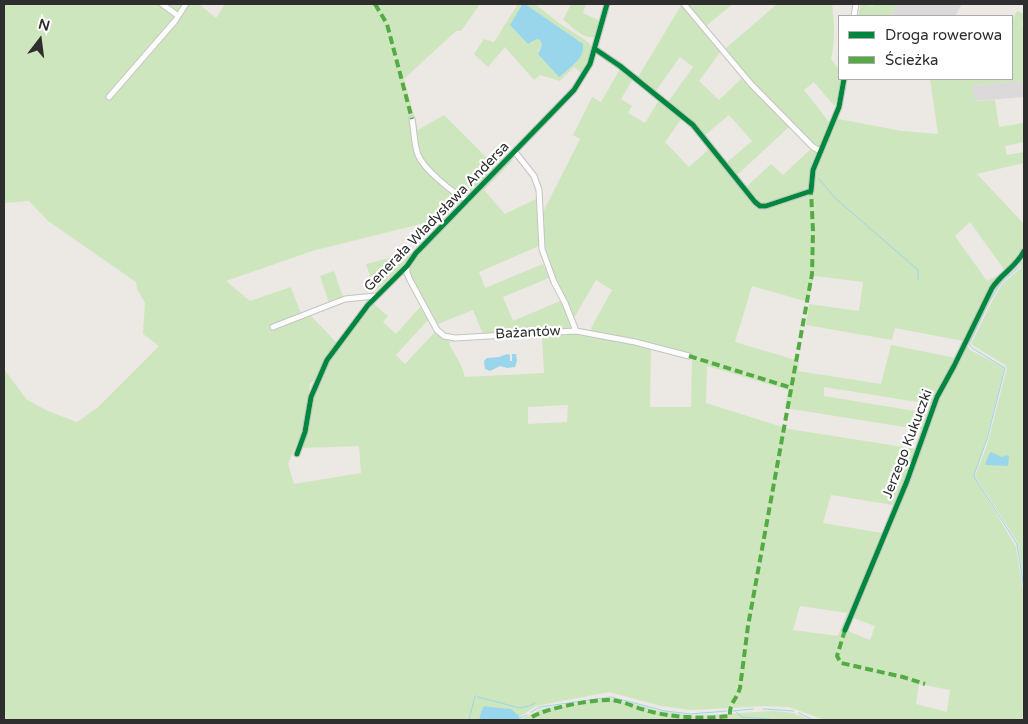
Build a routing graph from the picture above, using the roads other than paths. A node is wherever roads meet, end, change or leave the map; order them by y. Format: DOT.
graph roads {
  1 [pos="162,4"];
  2 [pos="186,4"];
  3 [pos="607,4"];
  4 [pos="684,4"];
  5 [pos="177,15"];
  6 [pos="595,49"];
  7 [pos="844,80"];
  8 [pos="109,98"];
  9 [pos="412,119"];
  10 [pos="820,151"];
  11 [pos="515,152"];
  12 [pos="468,200"];
  13 [pos="1024,251"];
  14 [pos="407,266"];
  15 [pos="375,296"];
  16 [pos="273,328"];
  17 [pos="576,331"];
  18 [pos="689,356"];
  19 [pos="298,454"];
  20 [pos="846,630"];
  1 -- 5 [label="street"];
  2 -- 5 [label="street"];
  3 -- 6 [label="street, Generała Władysława Andersa"];
  4 -- 10 [label="street"];
  5 -- 8 [label="street"];
  6 -- 10 [label="street"];
  6 -- 11 [label="street, Generała Władysława Andersa"];
  7 -- 10 [label="street"];
  9 -- 12 [label="street"];
  11 -- 12 [label="street, Generała Władysława Andersa"];
  11 -- 17 [label="street"];
  12 -- 14 [label="street, Generała Władysława Andersa"];
  13 -- 20 [label="street, Jerzego Kukuczki"];
  14 -- 15 [label="street, Generała Władysława Andersa"];
  14 -- 17 [label="street, Bażantów"];
  15 -- 16 [label="street"];
  15 -- 19 [label="street, Generała Władysława Andersa"];
  17 -- 18 [label="street, Bażantów"];
}
